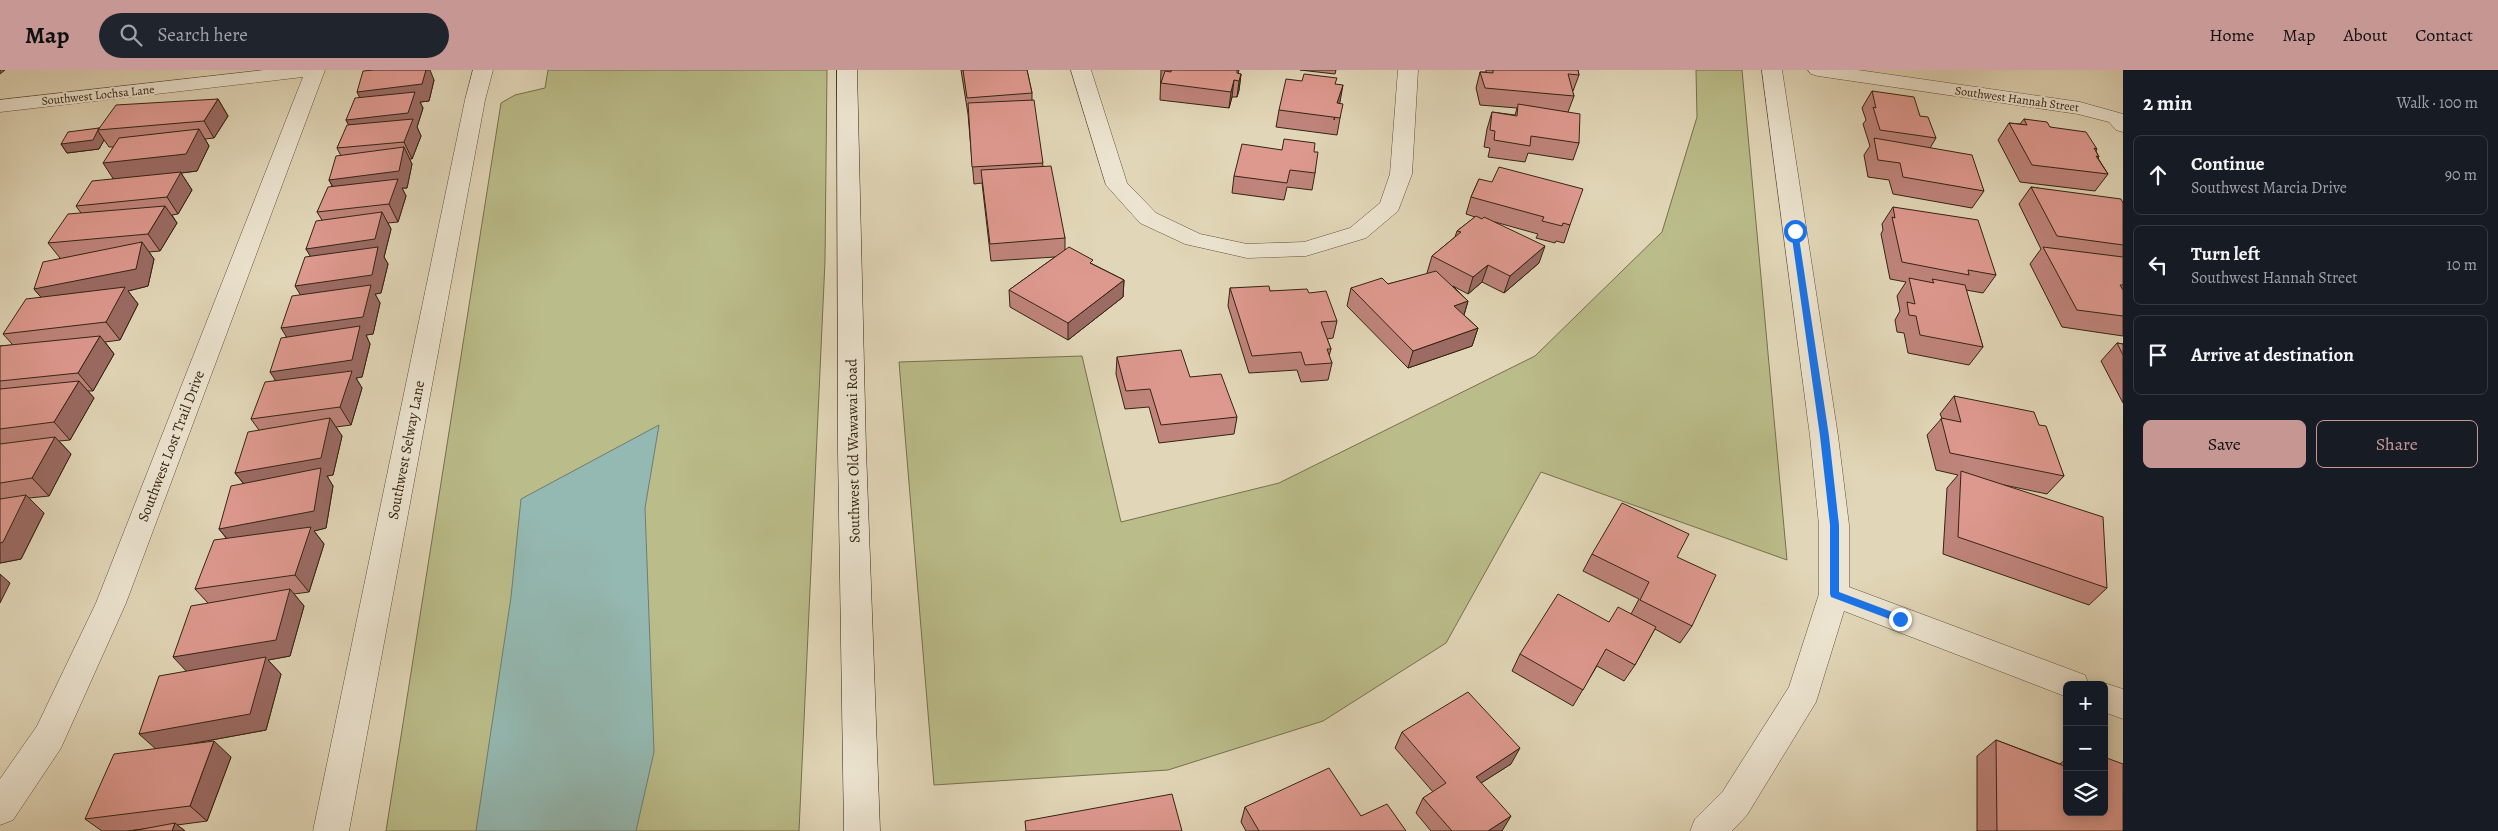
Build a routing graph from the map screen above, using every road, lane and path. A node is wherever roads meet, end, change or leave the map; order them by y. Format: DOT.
graph roads {
  1 [pos="315,70"];
  2 [pos="483,70"];
  3 [pos="847,70"];
  4 [pos="1082,70"];
  5 [pos="1408,70"];
  6 [pos="1772,70"];
  7 [pos="1818,70"];
  8 [pos="0,106"];
  9 [pos="2123,126"];
  10 [pos="1834,594"];
  11 [pos="2063,681"];
  12 [pos="2108,698"];
  13 [pos="2123,704"];
  14 [pos="0,808"];
  15 [pos="331,831"];
  16 [pos="862,831"];
  17 [pos="1708,831"];
  1 -- 8 [label="street, Southwest Lochsa Lane"];
  1 -- 14 [label="street, Southwest Lost Trail Drive"];
  2 -- 15 [label="street, Southwest Selway Lane"];
  3 -- 16 [label="street, Southwest Old Wawawai Road"];
  4 -- 5 [label="street"];
  6 -- 10 [label="street"];
  7 -- 9 [label="street, Southwest Hannah Street"];
  10 -- 11 [label="street"];
  10 -- 17 [label="street"];
  12 -- 13 [label="street"];
}
